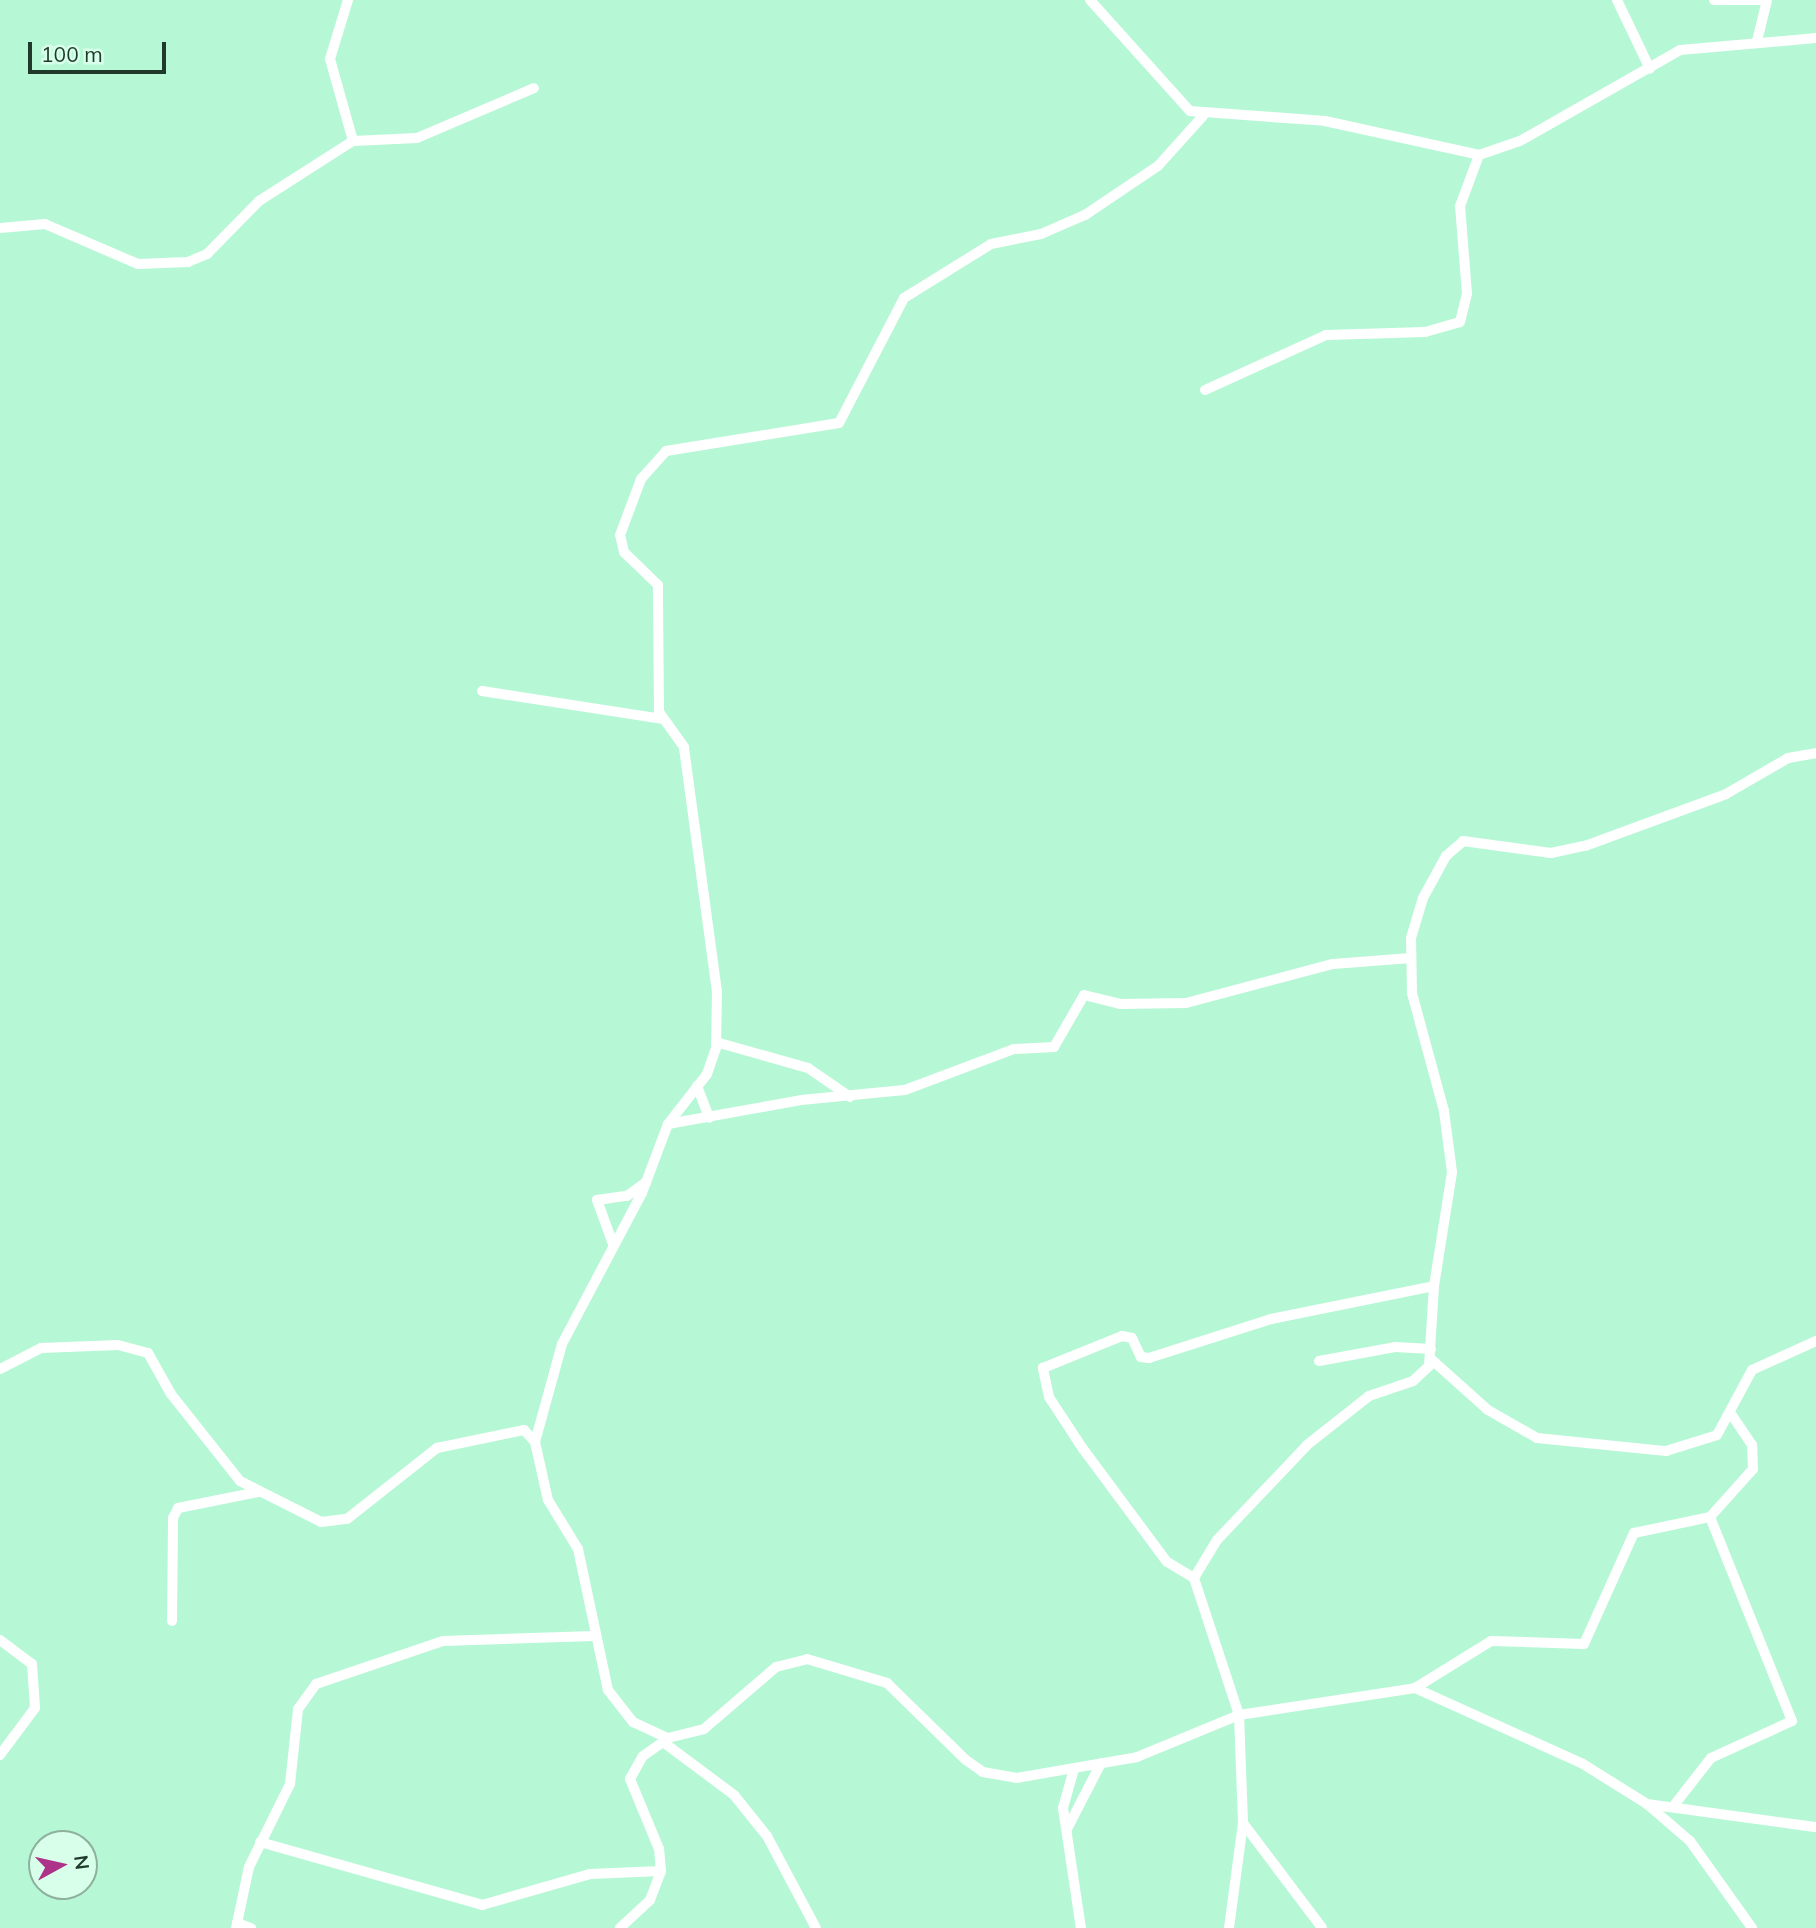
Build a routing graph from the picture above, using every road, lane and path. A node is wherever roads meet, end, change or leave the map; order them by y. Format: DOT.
graph roads {
  1 [pos="348,0"];
  2 [pos="1090,0"];
  3 [pos="1617,0"];
  4 [pos="1714,0"];
  5 [pos="1765,0"];
  6 [pos="1816,38"];
  7 [pos="1757,41"];
  8 [pos="1650,69"];
  9 [pos="534,88"];
  10 [pos="1203,116"];
  11 [pos="353,141"];
  12 [pos="1479,155"];
  13 [pos="0,228"];
  14 [pos="1205,390"];
  15 [pos="482,691"];
  16 [pos="662,719"];
  17 [pos="1816,753"];
  18 [pos="1411,958"];
  19 [pos="716,1042"];
  20 [pos="697,1086"];
  21 [pos="850,1097"];
  22 [pos="709,1118"];
  23 [pos="668,1124"];
  24 [pos="646,1182"];
  25 [pos="613,1244"];
  26 [pos="1434,1286"];
  27 [pos="1816,1341"];
  28 [pos="1431,1354"];
  29 [pos="1320,1361"];
  30 [pos="0,1369"];
  31 [pos="1731,1414"];
  32 [pos="541,1422"];
  33 [pos="522,1430"];
  34 [pos="535,1442"];
  35 [pos="258,1492"];
  36 [pos="1710,1517"];
  37 [pos="1194,1578"];
  38 [pos="172,1621"];
  39 [pos="594,1636"];
  40 [pos="0,1640"];
  41 [pos="1415,1688"];
  42 [pos="1239,1715"];
  43 [pos="666,1740"];
  44 [pos="0,1755"];
  45 [pos="1101,1763"];
  46 [pos="1074,1769"];
  47 [pos="1647,1804"];
  48 [pos="1675,1804"];
  49 [pos="1243,1823"];
  50 [pos="1816,1827"];
  51 [pos="1065,1833"];
  52 [pos="260,1842"];
  53 [pos="661,1871"];
  54 [pos="236,1925"];
  55 [pos="251,1928"];
  56 [pos="620,1928"];
  57 [pos="816,1928"];
  58 [pos="1081,1928"];
  59 [pos="1229,1928"];
  60 [pos="1322,1928"];
  61 [pos="1752,1928"];
  1 -- 11 [label="street"];
  2 -- 10 [label="street"];
  3 -- 8 [label="street"];
  4 -- 5 [label="street"];
  5 -- 7 [label="street"];
  6 -- 7 [label="street"];
  7 -- 8 [label="street"];
  8 -- 12 [label="street"];
  9 -- 11 [label="street"];
  10 -- 12 [label="street"];
  10 -- 16 [label="street"];
  11 -- 13 [label="street"];
  12 -- 14 [label="street"];
  15 -- 16 [label="street"];
  16 -- 19 [label="street"];
  17 -- 18 [label="street"];
  18 -- 21 [label="street"];
  18 -- 26 [label="street"];
  19 -- 20 [label="street"];
  19 -- 21 [label="street"];
  20 -- 22 [label="street"];
  20 -- 23 [label="street"];
  21 -- 22 [label="street"];
  22 -- 23 [label="street"];
  23 -- 24 [label="street"];
  24 -- 25 [label="street"];
  24 -- 25 [label="street"];
  25 -- 32 [label="street"];
  26 -- 28 [label="street"];
  26 -- 37 [label="street"];
  27 -- 31 [label="street"];
  28 -- 29 [label="street"];
  28 -- 31 [label="street"];
  28 -- 37 [label="street"];
  30 -- 35 [label="street"];
  31 -- 36 [label="street"];
  32 -- 33 [label="street"];
  32 -- 34 [label="street"];
  33 -- 34 [label="street"];
  33 -- 35 [label="street"];
  34 -- 39 [label="street"];
  35 -- 38 [label="street"];
  36 -- 41 [label="street"];
  36 -- 48 [label="street"];
  37 -- 42 [label="street"];
  39 -- 43 [label="street"];
  39 -- 52 [label="street"];
  40 -- 44 [label="street"];
  41 -- 42 [label="street"];
  41 -- 47 [label="street"];
  42 -- 45 [label="street"];
  42 -- 49 [label="street"];
  43 -- 46 [label="street"];
  43 -- 53 [label="street"];
  43 -- 57 [label="street"];
  45 -- 46 [label="street"];
  45 -- 51 [label="street"];
  46 -- 51 [label="street"];
  47 -- 48 [label="street"];
  47 -- 61 [label="street"];
  48 -- 50 [label="street"];
  49 -- 59 [label="street"];
  49 -- 60 [label="street"];
  51 -- 58 [label="street"];
  52 -- 53 [label="street"];
  52 -- 54 [label="street"];
  53 -- 56 [label="street"];
  54 -- 55 [label="street"];
}
